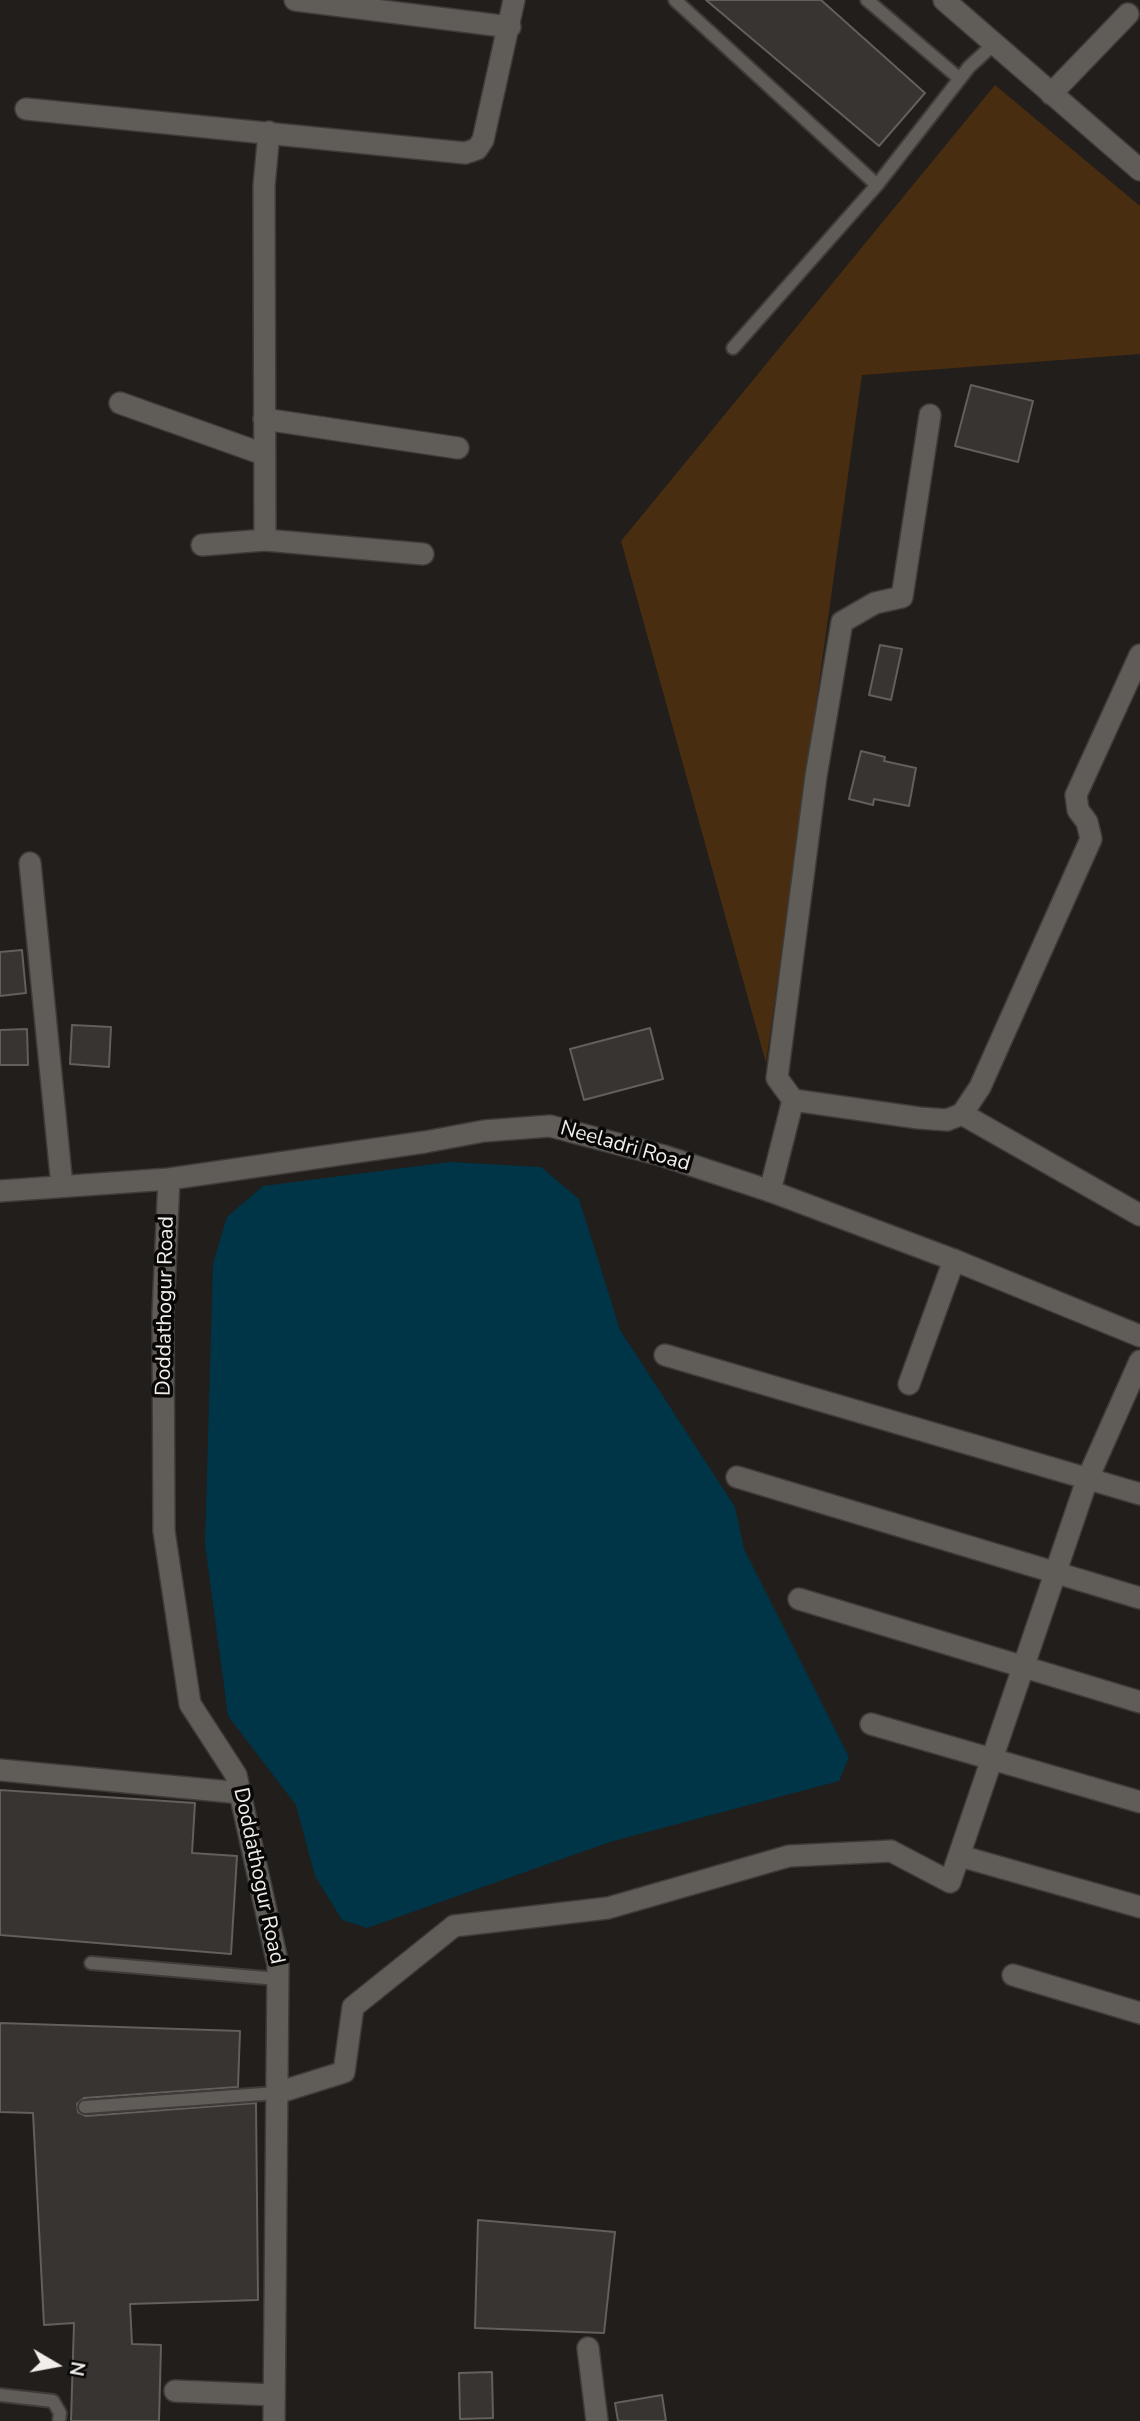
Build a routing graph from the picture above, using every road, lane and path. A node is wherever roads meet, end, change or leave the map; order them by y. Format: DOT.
graph roads {
  1 [pos="295,0"];
  2 [pos="514,0"];
  3 [pos="675,0"];
  4 [pos="867,0"];
  5 [pos="944,0"];
  6 [pos="1128,14"];
  7 [pos="510,27"];
  8 [pos="994,44"];
  9 [pos="960,79"];
  10 [pos="1051,94"];
  11 [pos="26,109"];
  12 [pos="269,132"];
  13 [pos="1140,170"];
  14 [pos="877,185"];
  15 [pos="733,348"];
  16 [pos="120,403"];
  17 [pos="930,415"];
  18 [pos="264,419"];
  19 [pos="458,448"];
  20 [pos="263,454"];
  21 [pos="265,540"];
  22 [pos="202,545"];
  23 [pos="423,554"];
  24 [pos="1140,655"];
  25 [pos="30,863"];
  26 [pos="793,1100"];
  27 [pos="962,1114"];
  28 [pos="169,1179"];
  29 [pos="62,1186"];
  30 [pos="0,1191"];
  31 [pos="770,1192"];
  32 [pos="1140,1214"];
  33 [pos="954,1260"];
  34 [pos="1140,1336"];
  35 [pos="664,1355"];
  36 [pos="1140,1361"];
  37 [pos="909,1384"];
  38 [pos="737,1477"];
  39 [pos="1087,1480"];
  40 [pos="1140,1494"];
  41 [pos="1057,1573"];
  42 [pos="1140,1598"];
  43 [pos="799,1599"];
  44 [pos="1025,1668"];
  45 [pos="1140,1702"];
  46 [pos="871,1724"];
  47 [pos="993,1758"];
  48 [pos="0,1770"];
  49 [pos="241,1793"];
  50 [pos="1140,1802"];
  51 [pos="960,1856"];
  52 [pos="1140,1907"];
  53 [pos="91,1963"];
  54 [pos="1013,1975"];
  55 [pos="278,1979"];
  56 [pos="1140,2014"];
  57 [pos="277,2093"];
  58 [pos="85,2108"];
  59 [pos="588,2348"];
  60 [pos="175,2391"];
  61 [pos="0,2395"];
  62 [pos="274,2395"];
  63 [pos="59,2421"];
  64 [pos="274,2421"];
  65 [pos="597,2421"];
  1 -- 7 [label="street"];
  2 -- 7 [label="street"];
  3 -- 14 [label="lane"];
  4 -- 9 [label="lane"];
  5 -- 8 [label="street"];
  6 -- 10 [label="street"];
  7 -- 12 [label="street"];
  8 -- 9 [label="lane"];
  8 -- 10 [label="street"];
  9 -- 14 [label="lane"];
  10 -- 13 [label="street"];
  11 -- 12 [label="street"];
  12 -- 18 [label="street"];
  14 -- 15 [label="lane"];
  16 -- 20 [label="street"];
  17 -- 26 [label="street"];
  18 -- 19 [label="street"];
  18 -- 20 [label="street"];
  20 -- 21 [label="street"];
  21 -- 22 [label="street"];
  21 -- 23 [label="street"];
  24 -- 27 [label="street"];
  25 -- 29 [label="street"];
  26 -- 27 [label="street"];
  26 -- 31 [label="street"];
  27 -- 32 [label="street"];
  28 -- 29 [label="street, Neeladri Road"];
  28 -- 31 [label="street, Neeladri Road"];
  28 -- 49 [label="street, Doddathogur Road"];
  29 -- 30 [label="street, Neeladri Road"];
  31 -- 33 [label="street, Neeladri Road"];
  33 -- 34 [label="street, Neeladri Road"];
  33 -- 37 [label="street"];
  35 -- 39 [label="street"];
  36 -- 39 [label="street"];
  38 -- 41 [label="street"];
  39 -- 40 [label="street"];
  39 -- 41 [label="street"];
  41 -- 42 [label="street"];
  41 -- 44 [label="street"];
  43 -- 44 [label="street"];
  44 -- 45 [label="street"];
  44 -- 47 [label="street"];
  46 -- 47 [label="street"];
  47 -- 50 [label="street"];
  47 -- 51 [label="street"];
  48 -- 49 [label="street"];
  49 -- 55 [label="street, Doddathogur Road"];
  51 -- 52 [label="street"];
  51 -- 57 [label="street"];
  53 -- 55 [label="lane"];
  54 -- 56 [label="street"];
  55 -- 57 [label="street, Doddathogur Road"];
  57 -- 58 [label="lane"];
  57 -- 62 [label="street, Doddathogur Road"];
  59 -- 65 [label="street"];
  60 -- 62 [label="street"];
  61 -- 63 [label="lane"];
  62 -- 64 [label="street, Doddathogur Road"];
}
